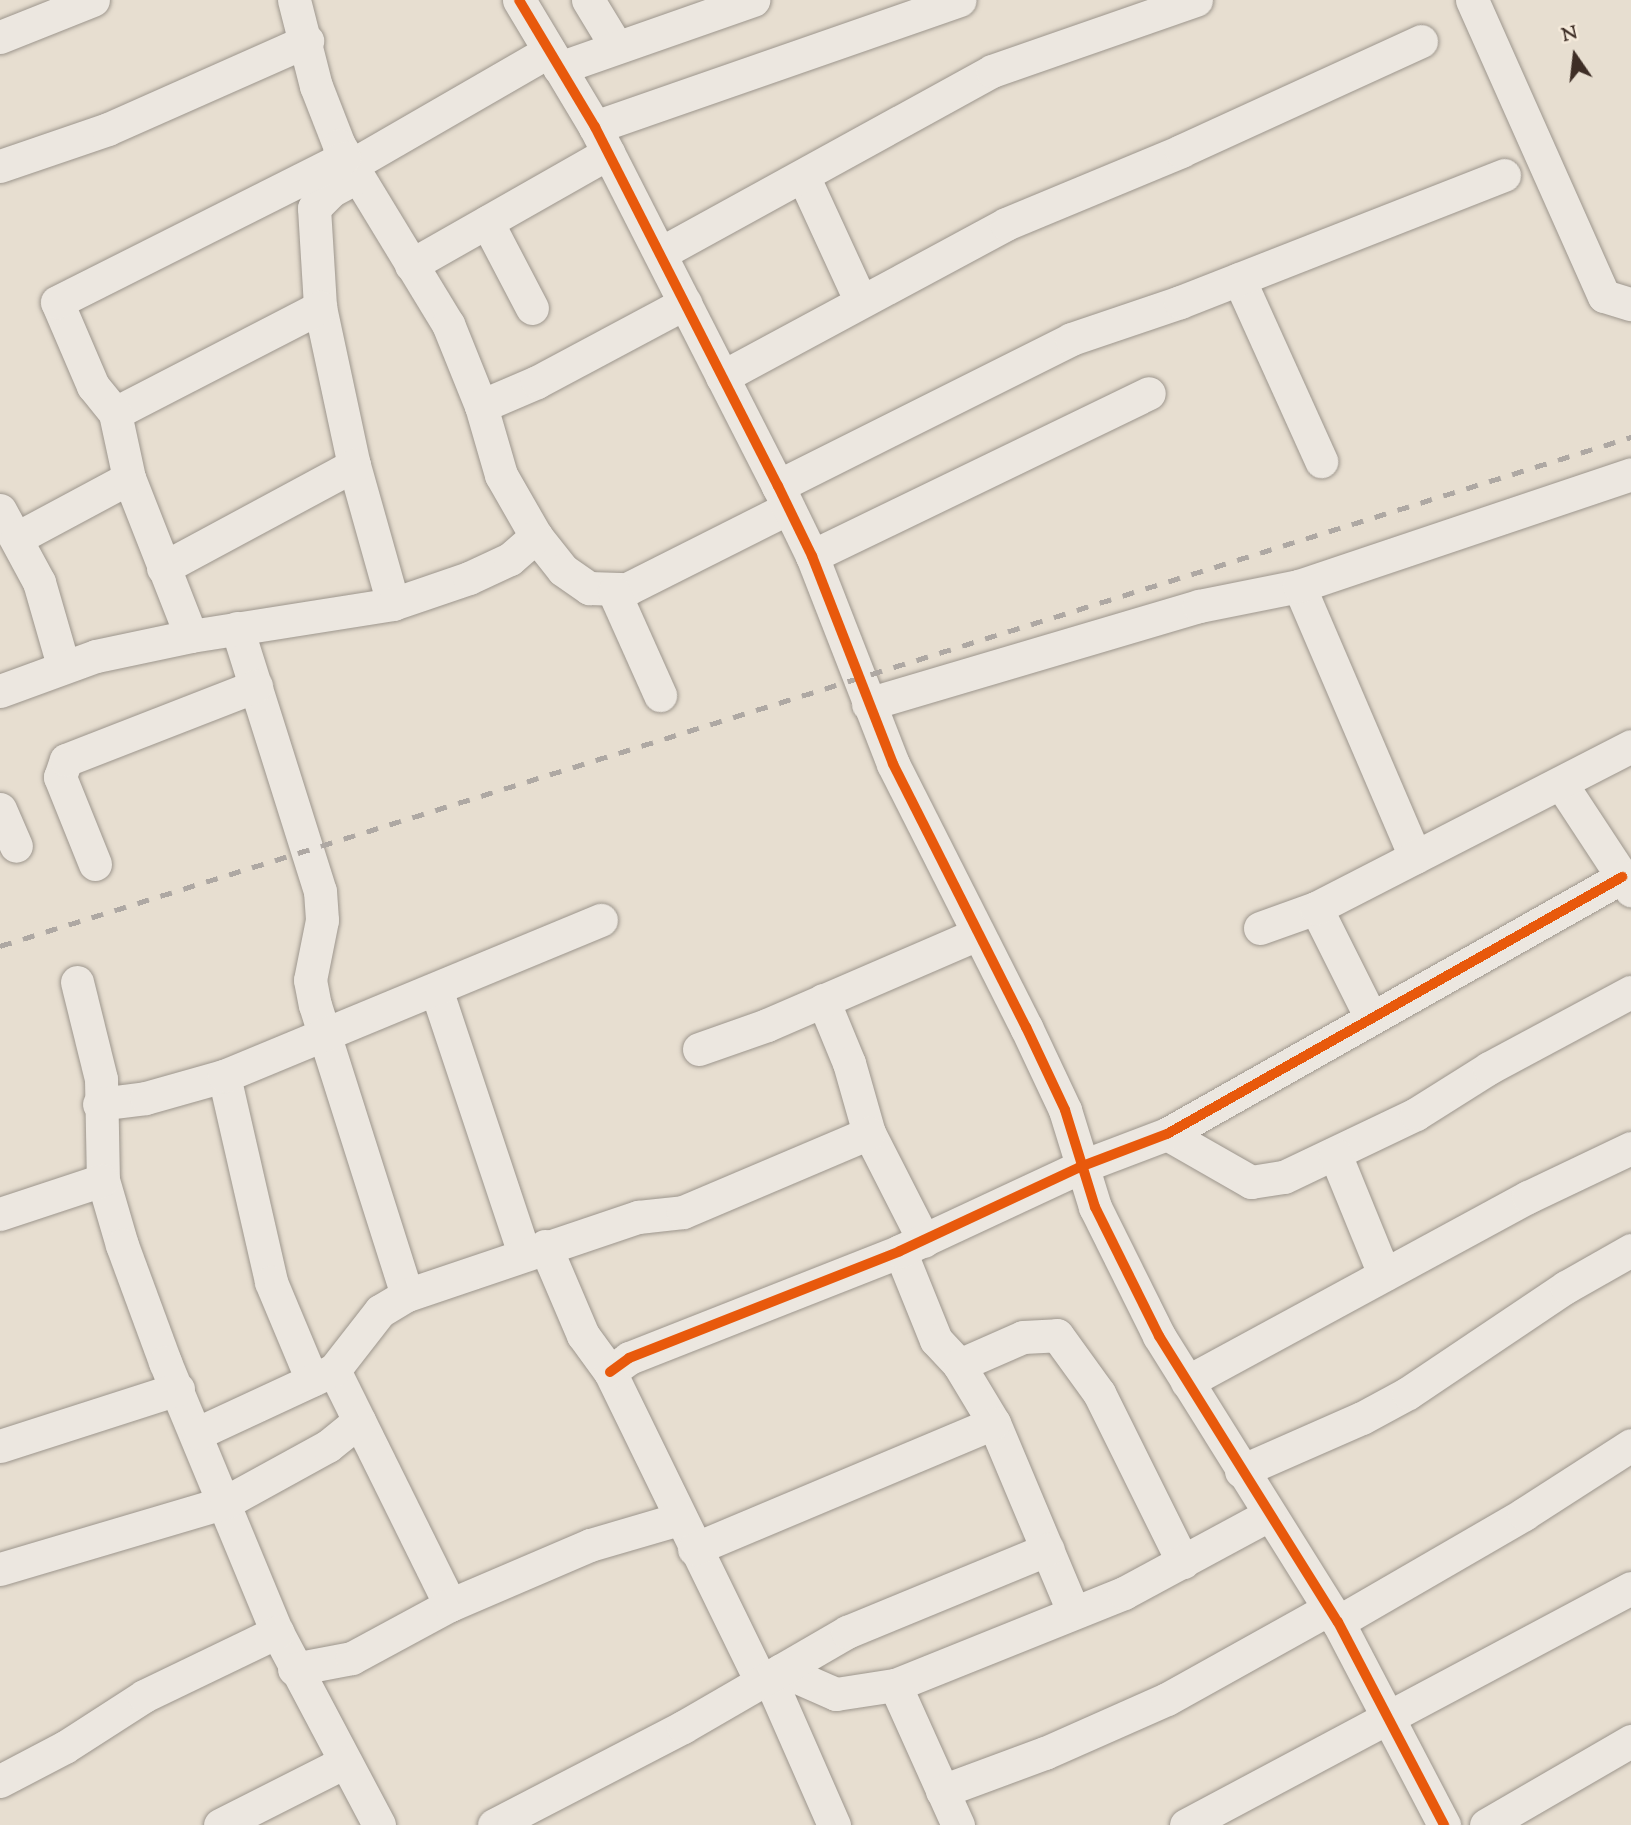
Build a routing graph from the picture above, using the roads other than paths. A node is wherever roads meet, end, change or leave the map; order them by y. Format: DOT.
graph roads {
  1 [pos="93,0"];
  2 [pos="519,0"];
  3 [pos="589,0"];
  4 [pos="753,0"];
  5 [pos="960,0"];
  6 [pos="1196,0"];
  7 [pos="1472,0"];
  8 [pos="305,3"];
  9 [pos="688,11"];
  10 [pos="0,37"];
  11 [pos="307,41"];
  12 [pos="1421,41"];
  13 [pos="616,46"];
  14 [pos="554,60"];
  15 [pos="602,140"];
  16 [pos="0,166"];
  17 [pos="350,167"];
  18 [pos="1504,176"];
  19 [pos="804,178"];
  20 [pos="487,222"];
  21 [pos="661,253"];
  22 [pos="411,265"];
  23 [pos="1239,279"];
  24 [pos="860,300"];
  25 [pos="685,303"];
  26 [pos="1631,304"];
  27 [pos="320,307"];
  28 [pos="532,308"];
  29 [pos="722,377"];
  30 [pos="1149,393"];
  31 [pos="481,406"];
  32 [pos="115,413"];
  33 [pos="1321,461"];
  34 [pos="354,465"];
  35 [pos="1631,474"];
  36 [pos="129,478"];
  37 [pos="783,497"];
  38 [pos="0,510"];
  39 [pos="536,536"];
  40 [pos="17,538"];
  41 [pos="812,556"];
  42 [pos="163,568"];
  43 [pos="1299,586"];
  44 [pos="614,592"];
  45 [pos="393,604"];
  46 [pos="237,628"];
  47 [pos="191,636"];
  48 [pos="63,665"];
  49 [pos="256,685"];
  50 [pos="0,691"];
  51 [pos="660,695"];
  52 [pos="868,704"];
  53 [pos="1631,746"];
  54 [pos="1562,785"];
  55 [pos="0,809"];
  56 [pos="16,846"];
  57 [pos="1415,857"];
  58 [pos="94,864"];
  59 [pos="1627,884"];
  60 [pos="1316,908"];
  61 [pos="601,919"];
  62 [pos="1260,928"];
  63 [pos="977,933"];
  64 [pos="77,982"];
  65 [pos="436,989"];
  66 [pos="1631,992"];
  67 [pos="823,1000"];
  68 [pos="1371,1018"];
  69 [pos="325,1035"];
  70 [pos="699,1049"];
  71 [pos="224,1076"];
  72 [pos="99,1104"];
  73 [pos="869,1133"];
  74 [pos="1167,1134"];
  75 [pos="1631,1149"];
  76 [pos="1335,1154"];
  77 [pos="1080,1167"];
  78 [pos="103,1180"];
  79 [pos="0,1214"];
  80 [pos="912,1246"];
  81 [pos="535,1249"];
  82 [pos="1631,1250"];
  83 [pos="1384,1274"];
  84 [pos="407,1295"];
  85 [pos="959,1365"];
  86 [pos="610,1371"];
  87 [pos="323,1375"];
  88 [pos="1187,1382"];
  89 [pos="177,1389"];
  90 [pos="359,1421"];
  91 [pos="994,1423"];
  92 [pos="198,1433"];
  93 [pos="1631,1445"];
  94 [pos="0,1446"];
  95 [pos="1241,1471"];
  96 [pos="226,1502"];
  97 [pos="1268,1515"];
  98 [pos="679,1519"];
  99 [pos="694,1549"];
  100 [pos="1048,1549"];
  101 [pos="1182,1562"];
  102 [pos="0,1569"];
  103 [pos="1631,1588"];
  104 [pos="450,1605"];
  105 [pos="1073,1611"];
  106 [pos="1334,1616"];
  107 [pos="277,1632"];
  108 [pos="294,1669"];
  109 [pos="770,1676"];
  110 [pos="895,1685"];
  111 [pos="1387,1716"];
  112 [pos="1631,1741"];
  113 [pos="343,1763"];
  114 [pos="0,1781"];
  115 [pos="942,1791"];
  116 [pos="1435,1822"];
  117 [pos="220,1825"];
  118 [pos="379,1825"];
  119 [pos="494,1825"];
  120 [pos="834,1825"];
  121 [pos="958,1825"];
  122 [pos="1186,1825"];
  123 [pos="1486,1825"];
  1 -- 10 [label="street"];
  2 -- 14 [label="street"];
  3 -- 13 [label="street"];
  4 -- 9 [label="street"];
  5 -- 15 [label="street"];
  6 -- 19 [label="street"];
  7 -- 26 [label="street"];
  8 -- 11 [label="street"];
  9 -- 13 [label="street"];
  11 -- 16 [label="street"];
  11 -- 17 [label="street"];
  12 -- 24 [label="street"];
  13 -- 14 [label="street"];
  14 -- 15 [label="street"];
  14 -- 17 [label="street"];
  15 -- 20 [label="street"];
  15 -- 21 [label="street"];
  17 -- 22 [label="street"];
  17 -- 27 [label="street"];
  17 -- 32 [label="street"];
  18 -- 23 [label="street"];
  19 -- 21 [label="street"];
  19 -- 24 [label="street"];
  20 -- 22 [label="street"];
  20 -- 28 [label="street"];
  21 -- 25 [label="street"];
  22 -- 31 [label="street"];
  23 -- 33 [label="street"];
  23 -- 37 [label="street"];
  24 -- 29 [label="street"];
  25 -- 29 [label="street"];
  25 -- 31 [label="street"];
  27 -- 32 [label="street"];
  27 -- 34 [label="street"];
  29 -- 37 [label="street"];
  30 -- 41 [label="street"];
  31 -- 39 [label="street"];
  32 -- 36 [label="street"];
  34 -- 42 [label="street"];
  34 -- 45 [label="street"];
  35 -- 43 [label="street"];
  36 -- 40 [label="street"];
  36 -- 42 [label="street"];
  37 -- 41 [label="street"];
  37 -- 44 [label="street"];
  38 -- 40 [label="street"];
  39 -- 44 [label="street"];
  39 -- 45 [label="street"];
  40 -- 48 [label="street"];
  41 -- 52 [label="street"];
  42 -- 47 [label="street"];
  43 -- 52 [label="street"];
  43 -- 57 [label="street"];
  44 -- 51 [label="street"];
  45 -- 46 [label="street"];
  46 -- 47 [label="street"];
  46 -- 49 [label="street"];
  47 -- 48 [label="street"];
  48 -- 50 [label="street"];
  49 -- 58 [label="street"];
  49 -- 69 [label="street"];
  52 -- 63 [label="street"];
  53 -- 54 [label="street"];
  54 -- 57 [label="street"];
  54 -- 59 [label="street"];
  55 -- 56 [label="street"];
  57 -- 60 [label="street"];
  59 -- 68 [label="street"];
  60 -- 62 [label="street"];
  60 -- 68 [label="street"];
  61 -- 65 [label="street"];
  63 -- 67 [label="street"];
  63 -- 77 [label="street"];
  64 -- 72 [label="street"];
  65 -- 69 [label="street"];
  65 -- 81 [label="street"];
  66 -- 76 [label="street"];
  67 -- 70 [label="street"];
  67 -- 73 [label="street"];
  68 -- 74 [label="street"];
  69 -- 71 [label="street"];
  69 -- 84 [label="street"];
  71 -- 72 [label="street"];
  71 -- 87 [label="street"];
  72 -- 78 [label="street"];
  73 -- 80 [label="street"];
  73 -- 81 [label="street"];
  74 -- 76 [label="street"];
  74 -- 77 [label="street"];
  75 -- 83 [label="street"];
  76 -- 83 [label="street"];
  77 -- 80 [label="street"];
  77 -- 88 [label="street"];
  78 -- 79 [label="street"];
  78 -- 89 [label="street"];
  80 -- 85 [label="street"];
  80 -- 86 [label="street"];
  81 -- 84 [label="street"];
  81 -- 86 [label="street"];
  82 -- 95 [label="street"];
  83 -- 88 [label="street"];
  84 -- 87 [label="street"];
  85 -- 91 [label="street"];
  85 -- 101 [label="street"];
  86 -- 98 [label="street"];
  87 -- 90 [label="street"];
  87 -- 92 [label="street"];
  88 -- 95 [label="street"];
  89 -- 92 [label="street"];
  89 -- 94 [label="street"];
  90 -- 96 [label="street"];
  90 -- 104 [label="street"];
  91 -- 99 [label="street"];
  91 -- 100 [label="street"];
  92 -- 96 [label="street"];
  93 -- 106 [label="street"];
  95 -- 97 [label="street"];
  96 -- 102 [label="street"];
  96 -- 107 [label="street"];
  97 -- 101 [label="street"];
  97 -- 106 [label="street"];
  98 -- 99 [label="street"];
  98 -- 104 [label="street"];
  99 -- 109 [label="street"];
  100 -- 105 [label="street"];
  100 -- 109 [label="street"];
  101 -- 105 [label="street"];
  103 -- 111 [label="street"];
  104 -- 108 [label="street"];
  105 -- 110 [label="street"];
  106 -- 111 [label="street"];
  106 -- 115 [label="street"];
  107 -- 108 [label="street"];
  107 -- 114 [label="street"];
  108 -- 113 [label="street"];
  109 -- 110 [label="street"];
  109 -- 119 [label="street"];
  109 -- 120 [label="street"];
  110 -- 115 [label="street"];
  111 -- 116 [label="street"];
  111 -- 122 [label="street"];
  112 -- 123 [label="street"];
  113 -- 117 [label="street"];
  113 -- 118 [label="street"];
  115 -- 121 [label="street"];
}
